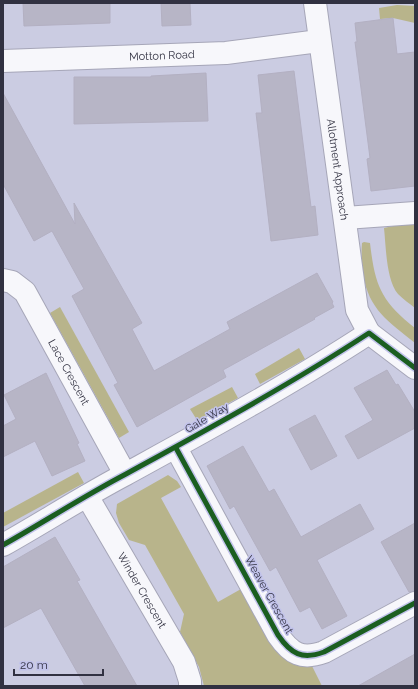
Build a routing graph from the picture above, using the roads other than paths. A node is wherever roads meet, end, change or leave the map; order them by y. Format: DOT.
graph roads {
  1 [pos="315,3"];
  2 [pos="319,41"];
  3 [pos="3,61"];
  4 [pos="415,213"];
  5 [pos="345,218"];
  6 [pos="3,280"];
  7 [pos="369,333"];
  8 [pos="415,368"];
  9 [pos="176,448"];
  10 [pos="125,474"];
  11 [pos="87,496"];
  12 [pos="3,546"];
  13 [pos="415,603"];
  14 [pos="190,686"];
  1 -- 2 [label="street, Allotment Approach"];
  2 -- 3 [label="street, Motton Road"];
  2 -- 5 [label="street, Allotment Approach"];
  4 -- 5 [label="street"];
  5 -- 7 [label="street, Allotment Approach"];
  6 -- 10 [label="street, Lace Crescent"];
  7 -- 8 [label="street"];
  7 -- 9 [label="street, Gale Way"];
  9 -- 10 [label="street, Gale Way"];
  9 -- 13 [label="street, Weaver Crescent"];
  10 -- 11 [label="street, Gale Way"];
  11 -- 12 [label="street, Gale Way"];
  11 -- 14 [label="street, Winder Crescent"];
}
